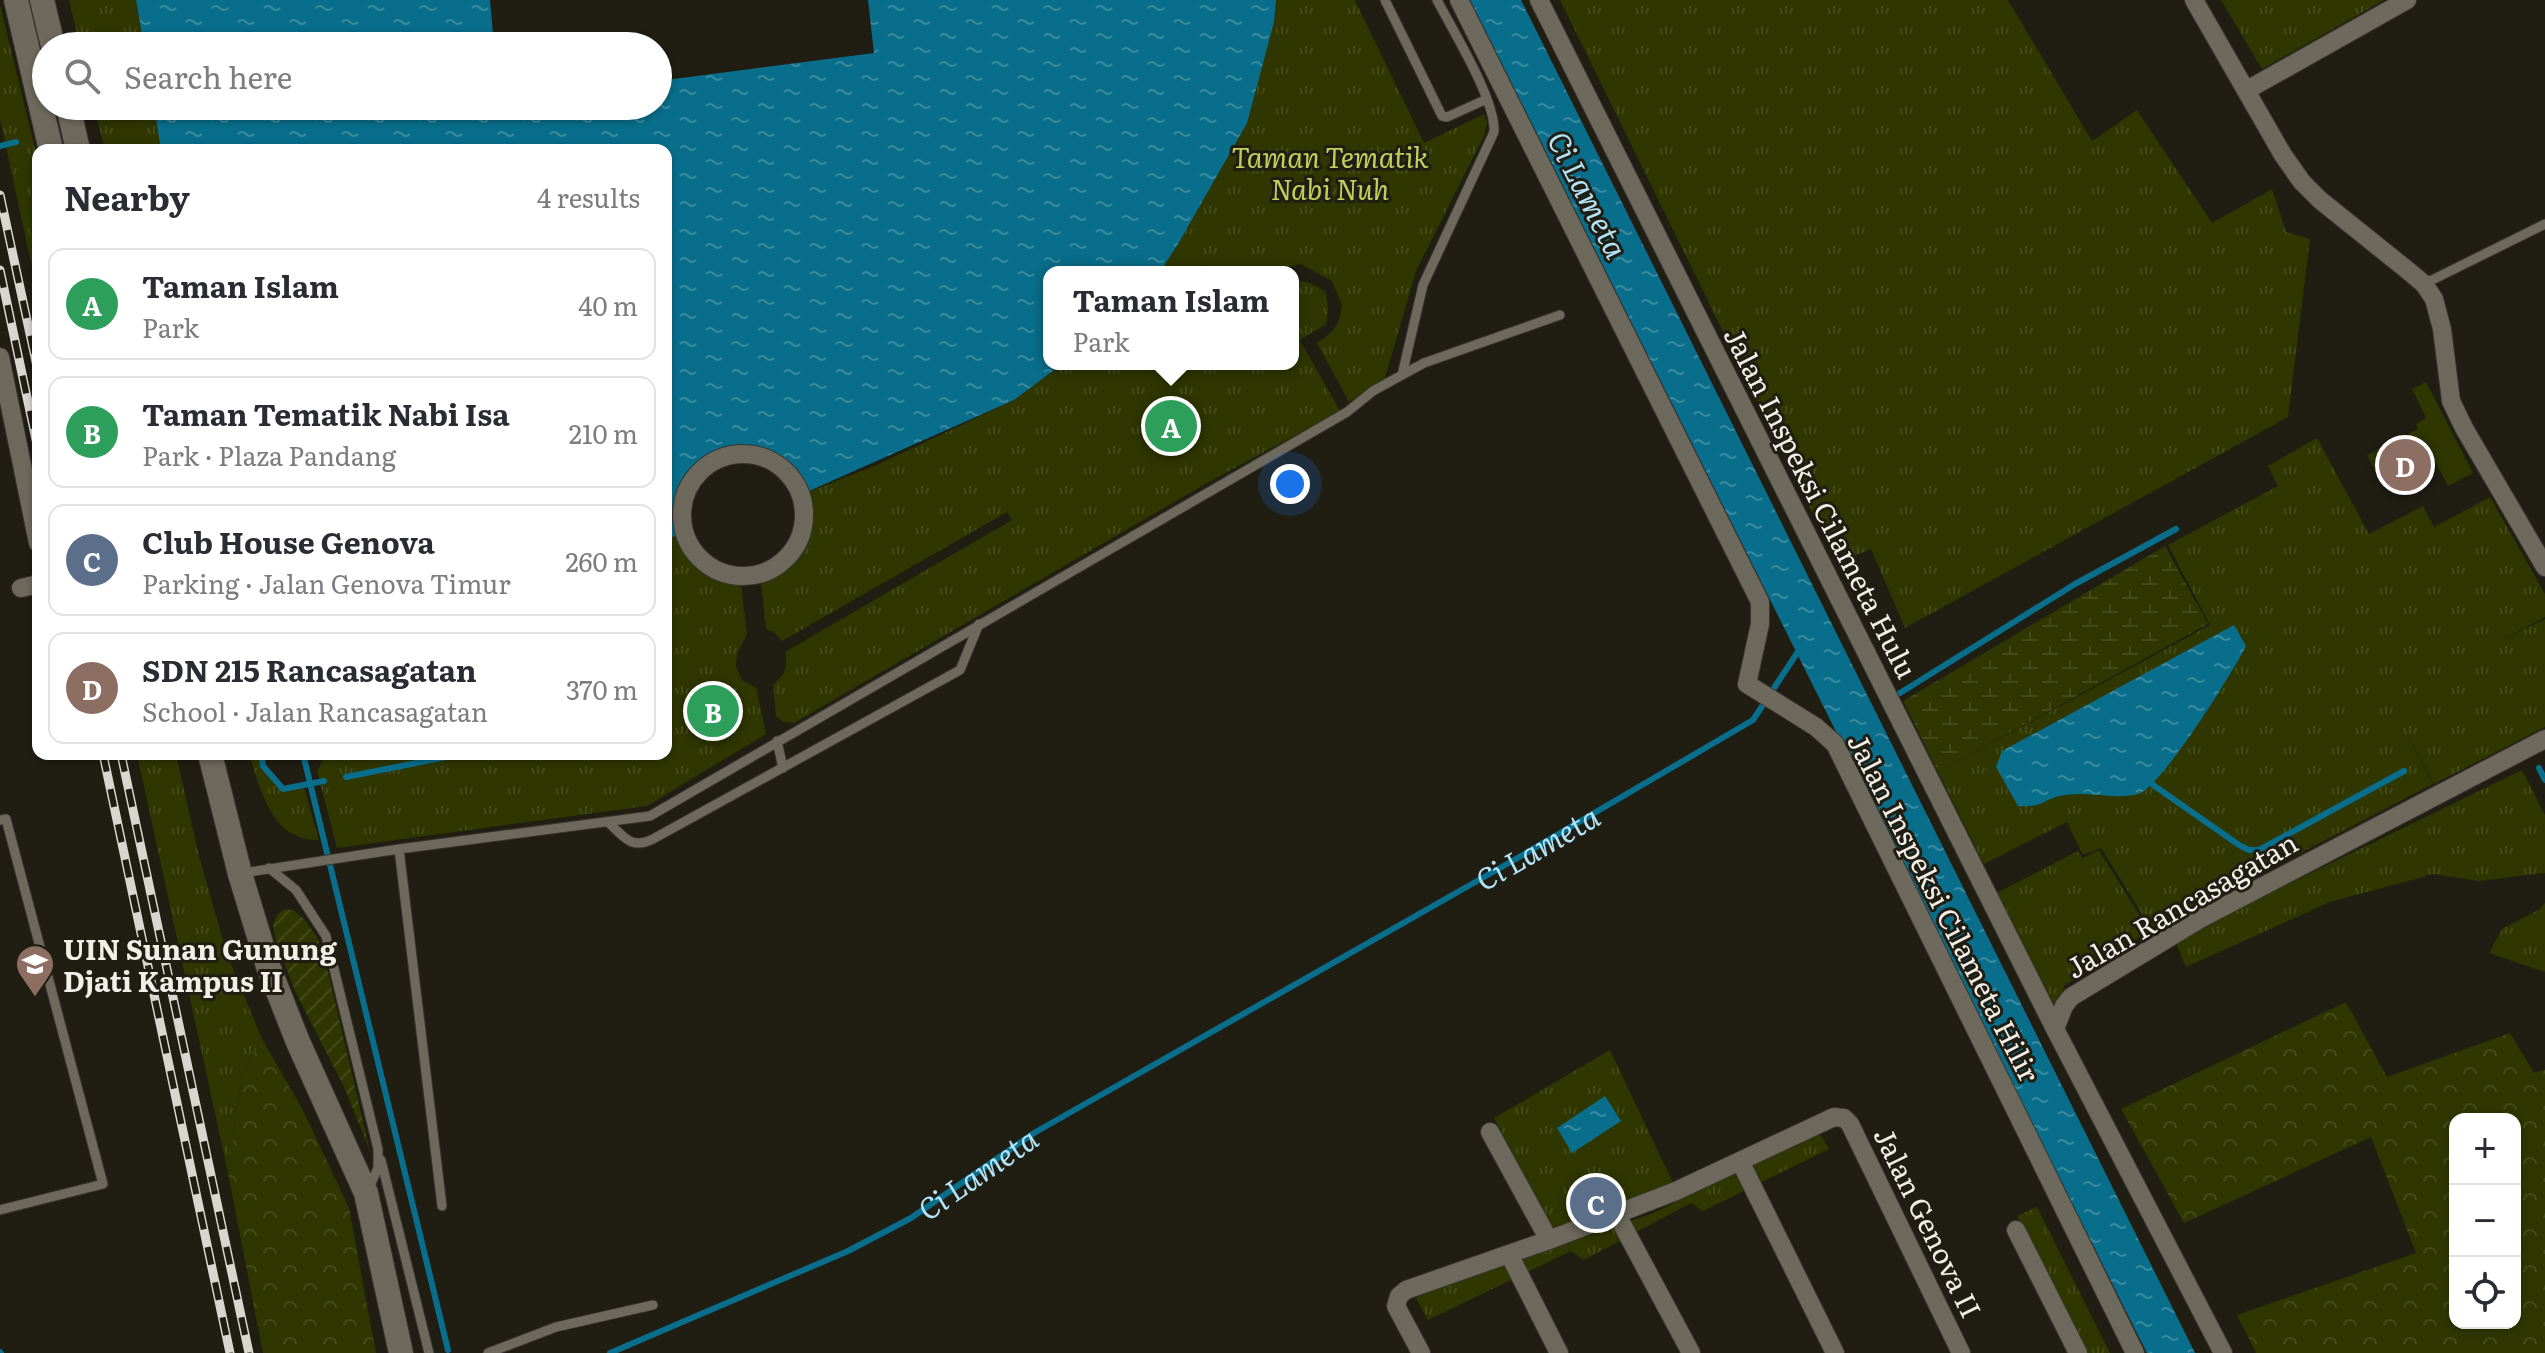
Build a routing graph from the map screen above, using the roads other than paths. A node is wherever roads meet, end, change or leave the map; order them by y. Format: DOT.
graph roads {
  1 [pos="16,0"];
  2 [pos="42,0"];
  3 [pos="1385,0"];
  4 [pos="1437,0"];
  5 [pos="1459,0"];
  6 [pos="1539,0"];
  7 [pos="2194,0"];
  8 [pos="2407,0"];
  9 [pos="50,32"];
  10 [pos="32,69"];
  11 [pos="2247,90"];
  12 [pos="1487,99"];
  13 [pos="44,120"];
  14 [pos="71,120"];
  15 [pos="50,144"];
  16 [pos="77,144"];
  17 [pos="2545,224"];
  18 [pos="2424,284"];
  19 [pos="1560,315"];
  20 [pos="0,357"];
  21 [pos="1402,375"];
  22 [pos="32,514"];
  23 [pos="709,565"];
  24 [pos="2545,567"];
  25 [pos="979,624"];
  26 [pos="2545,739"];
  27 [pos="777,741"];
  28 [pos="212,760"];
  29 [pos="783,768"];
  30 [pos="0,820"];
  31 [pos="608,822"];
  32 [pos="399,849"];
  33 [pos="269,868"];
  34 [pos="240,874"];
  35 [pos="2055,1029"];
  36 [pos="1490,1132"];
  37 [pos="378,1149"];
  38 [pos="1740,1161"];
  39 [pos="366,1193"];
  40 [pos="442,1206"];
  41 [pos="0,1210"];
  42 [pos="1616,1213"];
  43 [pos="2016,1230"];
  44 [pos="1549,1240"];
  45 [pos="1509,1254"];
  46 [pos="653,1305"];
  47 [pos="401,1353"];
  48 [pos="429,1353"];
  49 [pos="488,1353"];
  50 [pos="1421,1353"];
  51 [pos="1559,1353"];
  52 [pos="1691,1353"];
  53 [pos="1835,1353"];
  54 [pos="1961,1353"];
  55 [pos="2078,1353"];
  56 [pos="2135,1353"];
  57 [pos="2223,1353"];
  1 -- 10 [label="street"];
  2 -- 9 [label="street"];
  3 -- 12 [label="lane"];
  4 -- 12 [label="lane"];
  5 -- 56 [label="street, Jalan Inspeksi Cilameta Hilir"];
  6 -- 35 [label="street, Jalan Inspeksi Cilameta Hulu"];
  7 -- 11 [label="street"];
  8 -- 11 [label="street"];
  11 -- 18 [label="street"];
  12 -- 21 [label="lane"];
  13 -- 15 [label="street"];
  14 -- 16 [label="street"];
  17 -- 18 [label="lane"];
  18 -- 24 [label="street"];
  19 -- 21 [label="lane"];
  20 -- 22 [label="street"];
  21 -- 25 [label="lane"];
  23 -- 23 [label="street"];
  25 -- 27 [label="lane"];
  25 -- 29 [label="lane"];
  26 -- 35 [label="street, Jalan Rancasagatan"];
  27 -- 29 [label="lane"];
  27 -- 31 [label="lane"];
  28 -- 34 [label="street"];
  29 -- 31 [label="lane"];
  30 -- 41 [label="lane"];
  31 -- 32 [label="lane"];
  32 -- 33 [label="lane"];
  32 -- 40 [label="lane"];
  33 -- 34 [label="lane"];
  33 -- 37 [label="lane"];
  34 -- 39 [label="street"];
  35 -- 57 [label="street"];
  36 -- 44 [label="street"];
  37 -- 39 [label="lane"];
  37 -- 48 [label="lane"];
  38 -- 42 [label="street"];
  38 -- 53 [label="street"];
  38 -- 54 [label="street, Jalan Genova II"];
  39 -- 47 [label="street"];
  42 -- 44 [label="street"];
  42 -- 52 [label="street"];
  43 -- 55 [label="street"];
  44 -- 45 [label="street"];
  45 -- 50 [label="street"];
  45 -- 51 [label="street"];
  46 -- 49 [label="lane"];
}
